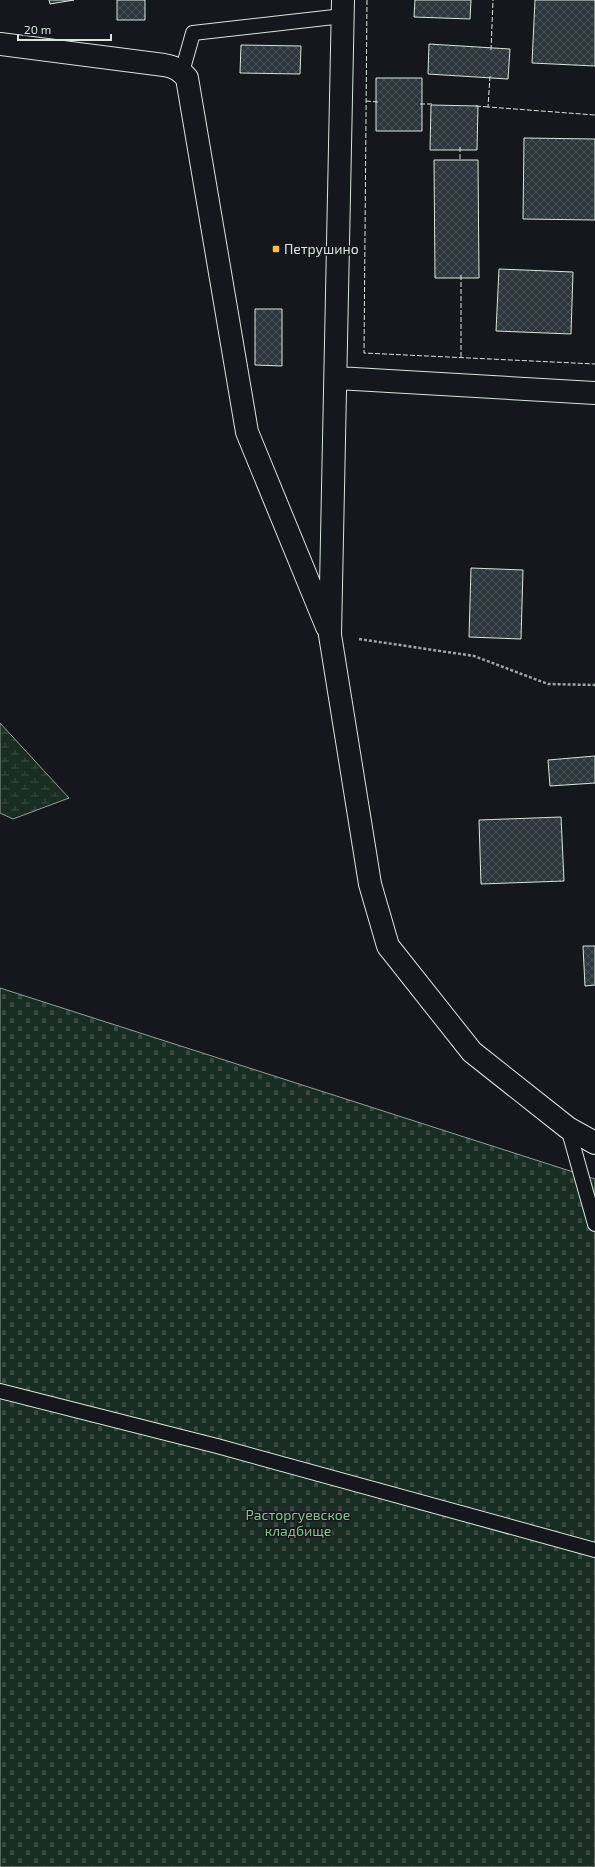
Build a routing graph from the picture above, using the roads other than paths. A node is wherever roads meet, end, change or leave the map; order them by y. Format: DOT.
graph roads {
  1 [pos="343,8"];
  2 [pos="0,44"];
  3 [pos="182,72"];
  4 [pos="337,378"];
  5 [pos="595,393"];
  6 [pos="330,635"];
  7 [pos="568,1128"];
  8 [pos="595,1143"];
  9 [pos="595,1224"];
  10 [pos="0,1391"];
  11 [pos="595,1550"];
  1 -- 3 [label="lane"];
  1 -- 4 [label="street"];
  2 -- 3 [label="street"];
  3 -- 6 [label="street"];
  4 -- 5 [label="street"];
  4 -- 6 [label="street"];
  6 -- 7 [label="street"];
  7 -- 8 [label="street"];
  7 -- 9 [label="lane"];
  10 -- 11 [label="lane"];
}
